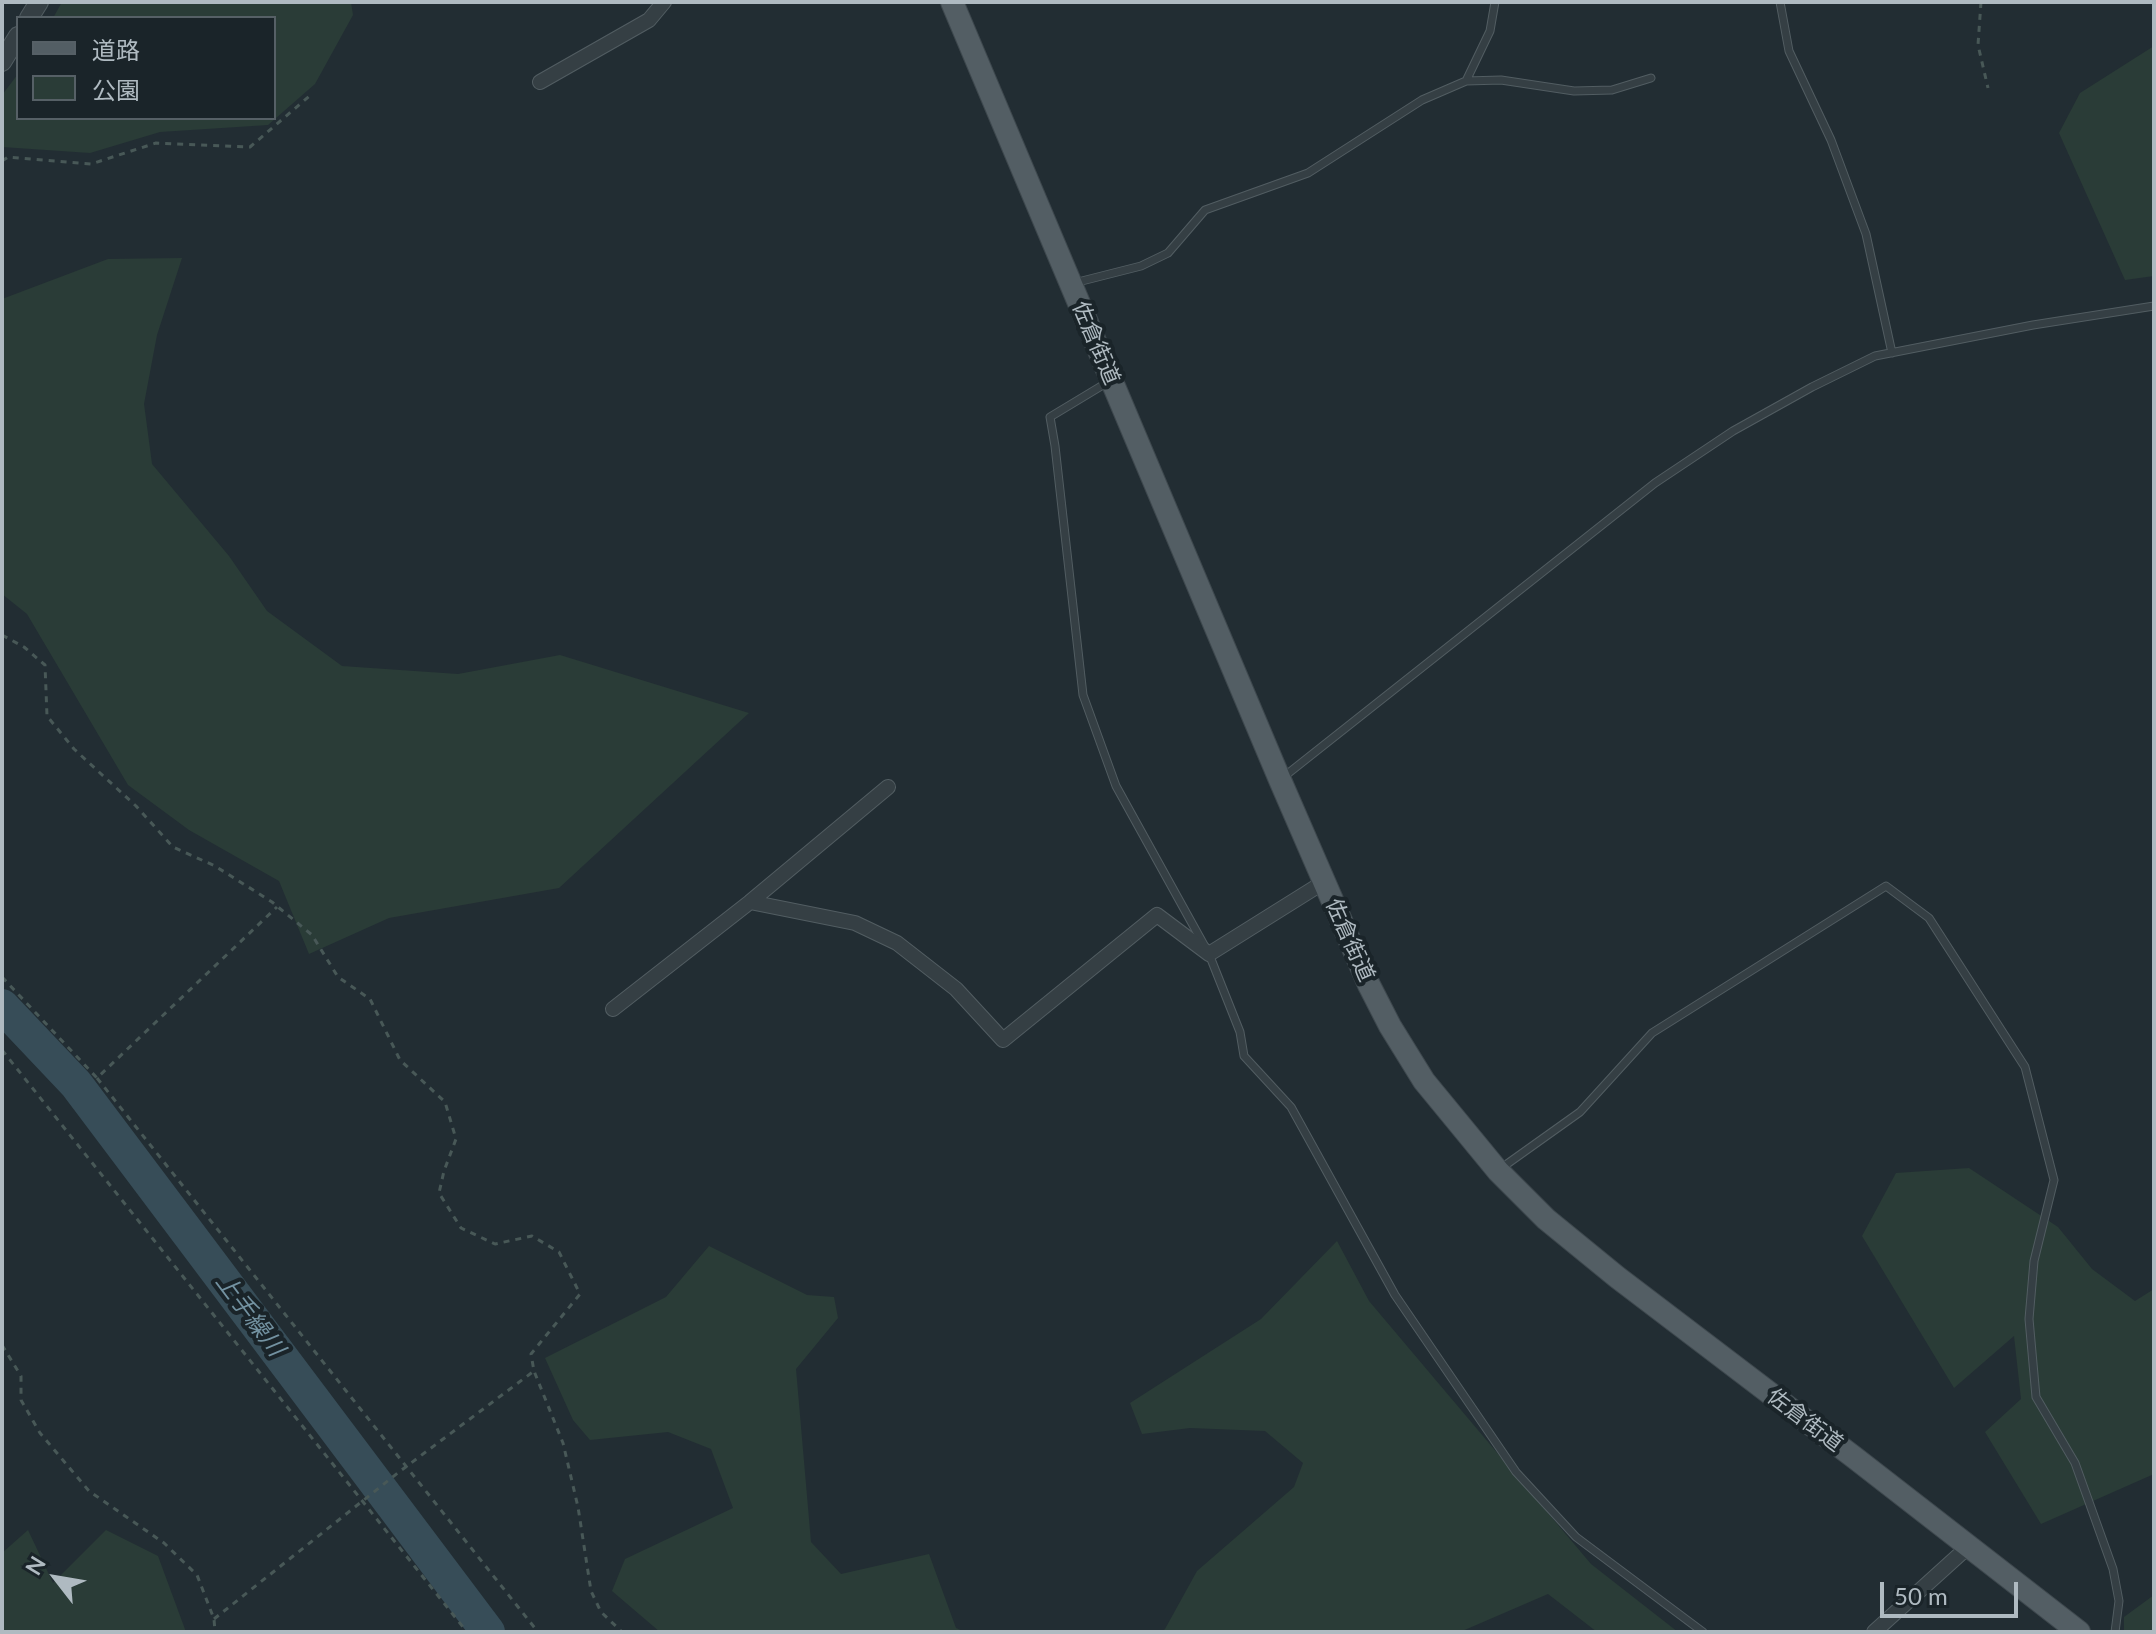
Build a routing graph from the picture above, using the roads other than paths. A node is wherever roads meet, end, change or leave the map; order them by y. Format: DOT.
graph roads {
  1 [pos="664,2"];
  2 [pos="952,2"];
  3 [pos="1495,2"];
  4 [pos="1780,2"];
  5 [pos="16,39"];
  6 [pos="2,62"];
  7 [pos="1651,78"];
  8 [pos="1466,81"];
  9 [pos="540,82"];
  10 [pos="1071,284"];
  11 [pos="2154,306"];
  12 [pos="1892,353"];
  13 [pos="1112,380"];
  14 [pos="1280,780"];
  15 [pos="888,787"];
  16 [pos="1324,882"];
  17 [pos="750,902"];
  18 [pos="1209,954"];
  19 [pos="613,1009"];
  20 [pos="1498,1171"];
  21 [pos="1969,1546"];
  22 [pos="1703,1632"];
  23 [pos="1874,1632"];
  24 [pos="2079,1632"];
  25 [pos="2115,1632"];
  1 -- 9 [label="street"];
  2 -- 10 [label="main road, 佐倉街道"];
  3 -- 8 [label="lane"];
  4 -- 12 [label="lane"];
  5 -- 6 [label="street"];
  7 -- 8 [label="lane"];
  8 -- 10 [label="lane"];
  10 -- 13 [label="main road, 佐倉街道"];
  11 -- 12 [label="lane"];
  12 -- 14 [label="lane"];
  13 -- 14 [label="main road, 佐倉街道"];
  13 -- 18 [label="lane"];
  14 -- 16 [label="main road, 佐倉街道"];
  15 -- 17 [label="street"];
  16 -- 18 [label="street"];
  16 -- 20 [label="main road, 佐倉街道"];
  17 -- 18 [label="street"];
  17 -- 19 [label="street"];
  18 -- 22 [label="lane"];
  20 -- 21 [label="main road, 佐倉街道"];
  20 -- 25 [label="lane"];
  21 -- 23 [label="street"];
  21 -- 24 [label="main road, 佐倉街道"];
}
